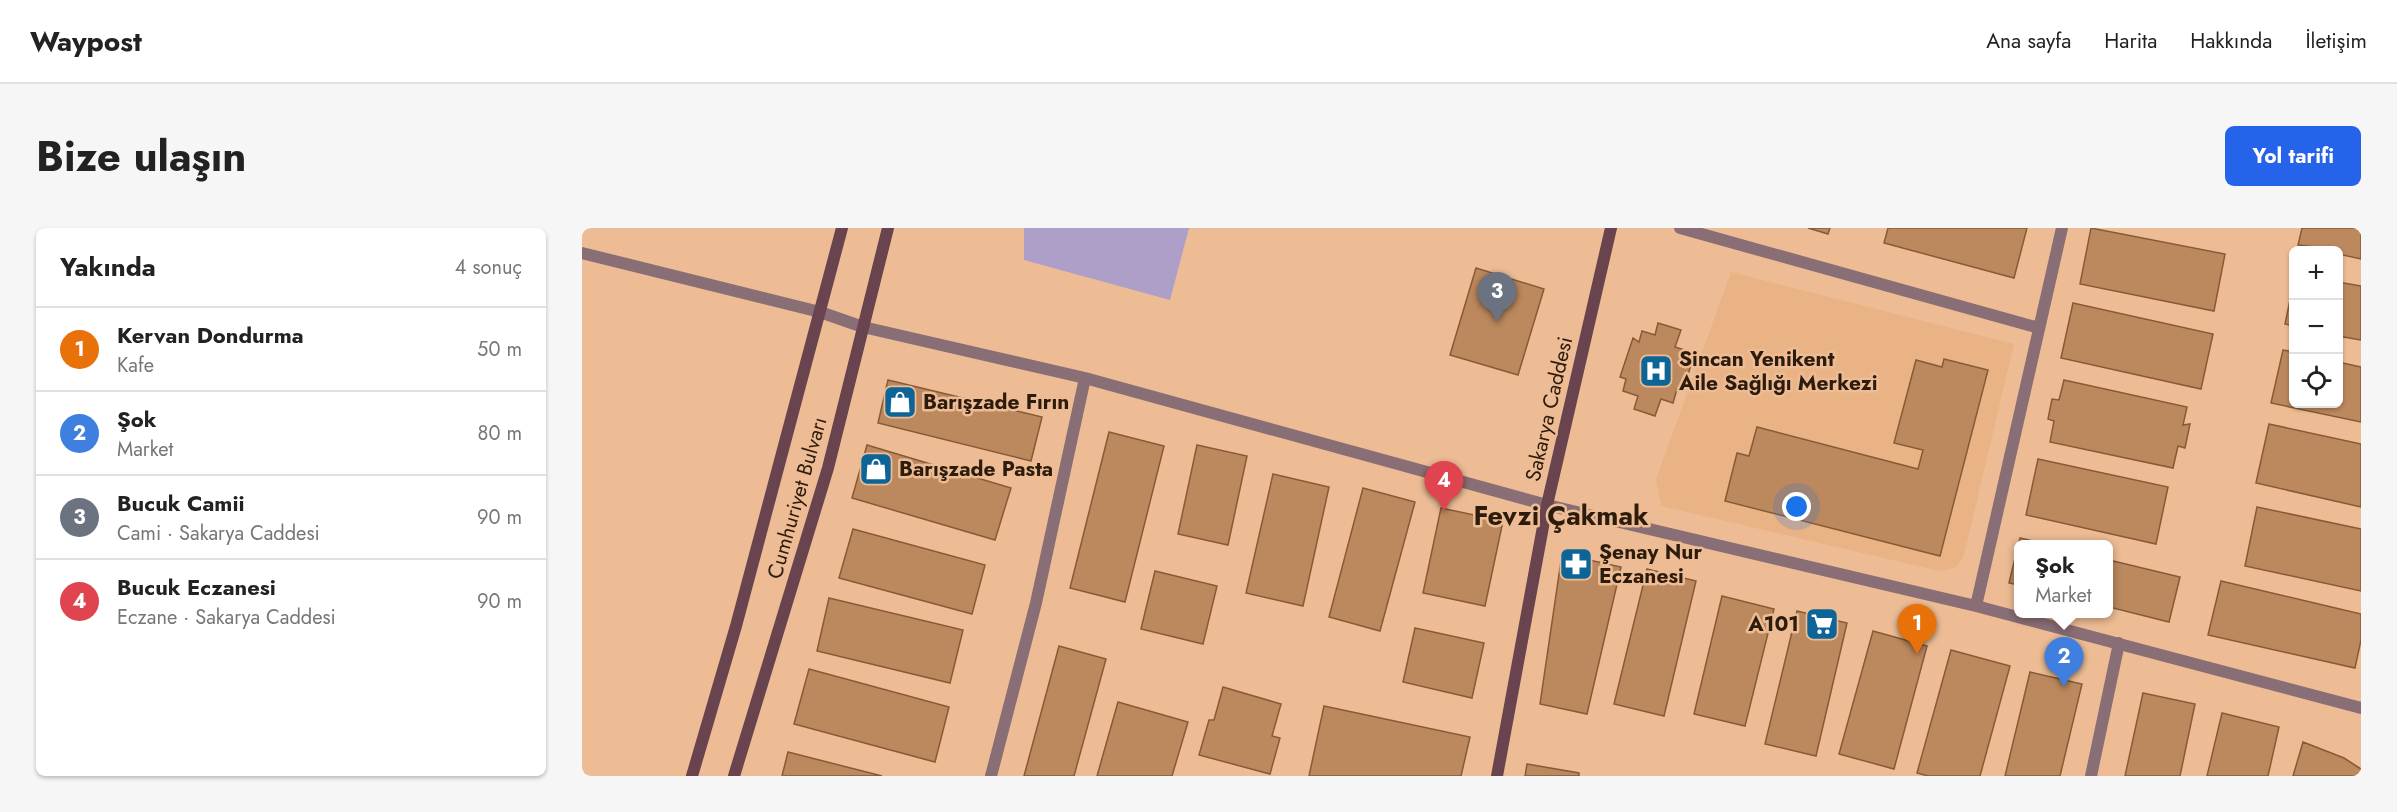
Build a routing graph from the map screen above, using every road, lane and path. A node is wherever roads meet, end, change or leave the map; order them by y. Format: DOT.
graph roads {
  1 [pos="842,228"];
  2 [pos="888,228"];
  3 [pos="1611,228"];
  4 [pos="1680,228"];
  5 [pos="2061,228"];
  6 [pos="582,253"];
  7 [pos="820,312"];
  8 [pos="863,327"];
  9 [pos="2039,328"];
  10 [pos="1085,378"];
  11 [pos="1547,505"];
  12 [pos="1976,606"];
  13 [pos="2014,616"];
  14 [pos="2024,618"];
  15 [pos="2119,642"];
  16 [pos="2361,708"];
  17 [pos="693,776"];
  18 [pos="734,776"];
  19 [pos="991,776"];
  20 [pos="1497,776"];
  21 [pos="2091,776"];
  1 -- 7 [label="main road, Cumhuriyet Bulvarı"];
  2 -- 8 [label="main road, Cumhuriyet Bulvarı"];
  3 -- 11 [label="main road, Sakarya Caddesi"];
  4 -- 9 [label="street"];
  5 -- 9 [label="street"];
  6 -- 7 [label="street"];
  7 -- 8 [label="street"];
  7 -- 17 [label="main road, Cumhuriyet Bulvarı"];
  8 -- 10 [label="street"];
  8 -- 18 [label="main road, Cumhuriyet Bulvarı"];
  9 -- 12 [label="street"];
  10 -- 11 [label="street"];
  10 -- 19 [label="street"];
  11 -- 12 [label="street"];
  11 -- 20 [label="main road, Sakarya Caddesi"];
  12 -- 13 [label="street"];
  14 -- 15 [label="street"];
  15 -- 16 [label="street"];
  15 -- 21 [label="street"];
}
